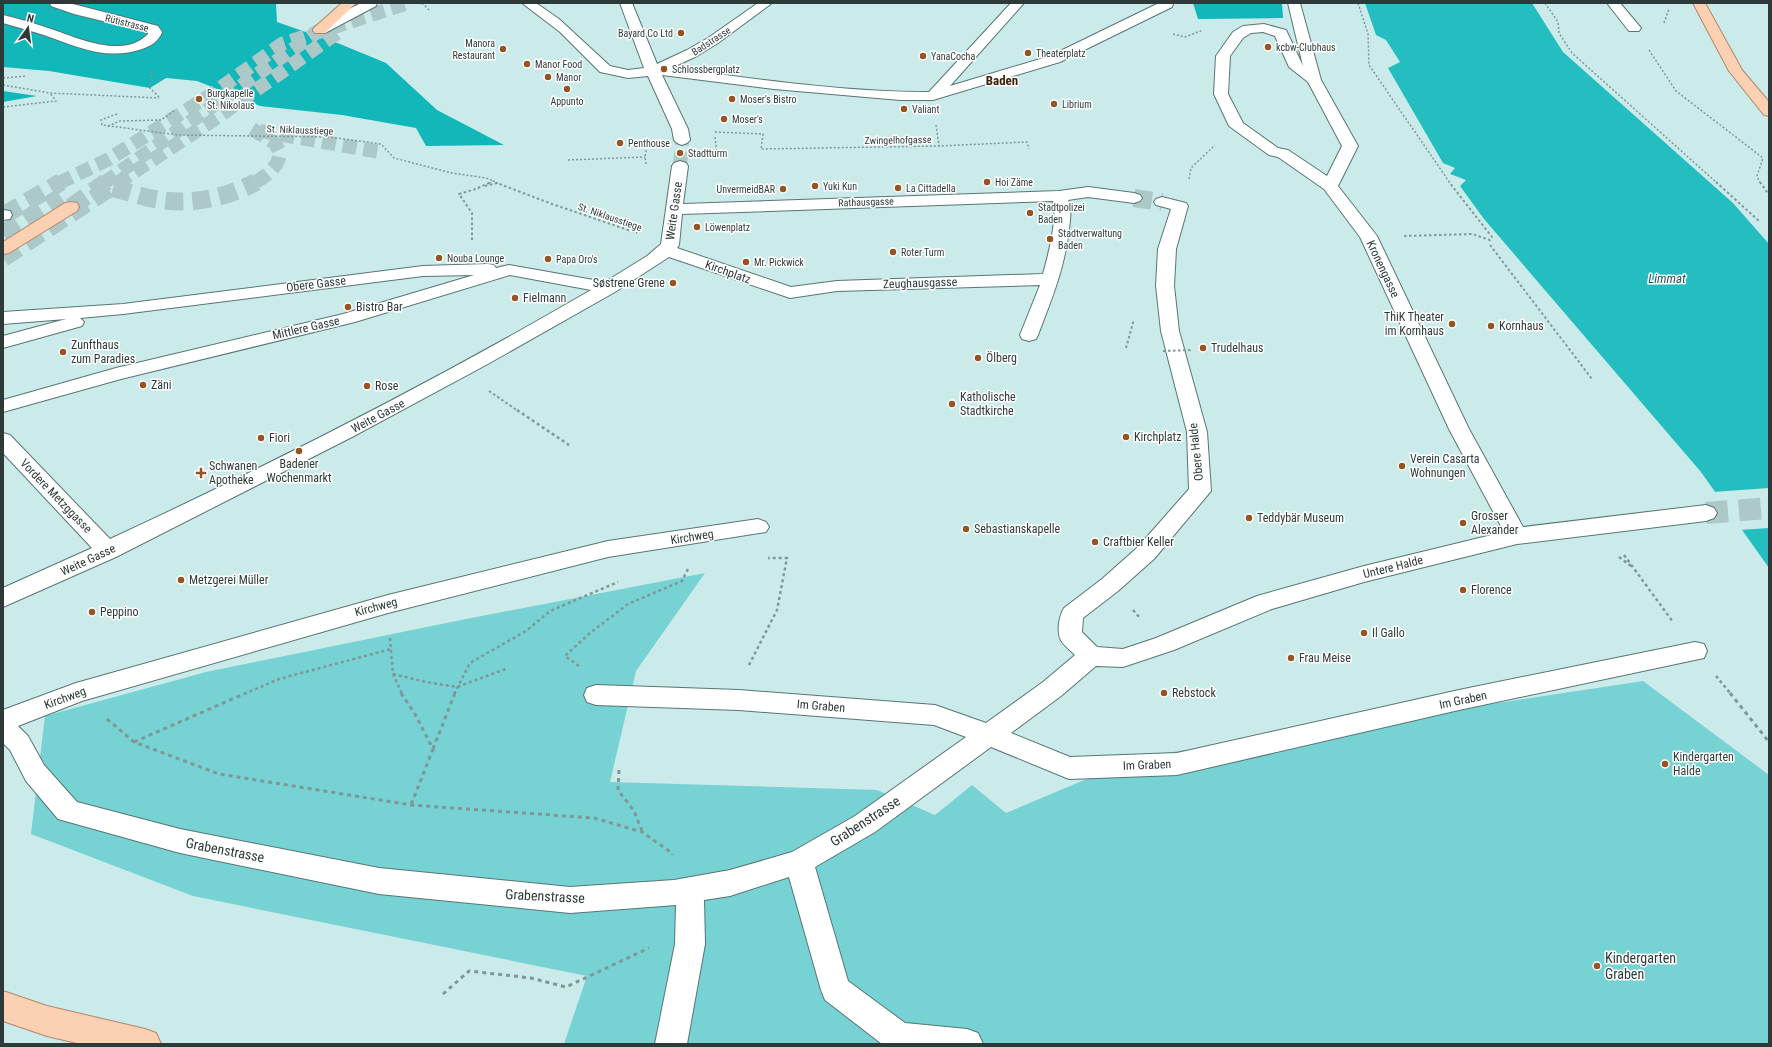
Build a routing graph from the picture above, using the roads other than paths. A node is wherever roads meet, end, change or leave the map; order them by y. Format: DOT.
graph roads {
  1 [pos="56,3"];
  2 [pos="350,3"];
  3 [pos="371,3"];
  4 [pos="528,3"];
  5 [pos="626,3"];
  6 [pos="766,3"];
  7 [pos="1018,3"];
  8 [pos="1141,3"];
  9 [pos="1294,3"];
  10 [pos="1613,3"];
  11 [pos="1699,3"];
  12 [pos="3,19"];
  13 [pos="1634,28"];
  14 [pos="320,30"];
  15 [pos="652,70"];
  16 [pos="1314,80"];
  17 [pos="933,96"];
  18 [pos="1769,112"];
  19 [pos="682,140"];
  20 [pos="680,166"];
  21 [pos="1330,186"];
  22 [pos="1059,196"];
  23 [pos="1134,198"];
  24 [pos="1162,202"];
  25 [pos="71,206"];
  26 [pos="674,210"];
  27 [pos="668,247"];
  28 [pos="3,249"];
  29 [pos="510,270"];
  30 [pos="1051,279"];
  31 [pos="609,288"];
  32 [pos="790,293"];
  33 [pos="123,309"];
  34 [pos="3,318"];
  35 [pos="1029,335"];
  36 [pos="3,342"];
  37 [pos="3,406"];
  38 [pos="3,440"];
  39 [pos="1706,513"];
  40 [pos="758,527"];
  41 [pos="1517,536"];
  42 [pos="108,551"];
  43 [pos="3,598"];
  44 [pos="1695,651"];
  45 [pos="1091,656"];
  46 [pos="596,695"];
  47 [pos="3,721"];
  48 [pos="3,727"];
  49 [pos="989,735"];
  50 [pos="800,862"];
  51 [pos="690,890"];
  52 [pos="3,1006"];
  53 [pos="145,1044"];
  54 [pos="672,1044"];
  55 [pos="967,1044"];
  1 -- 12 [label="street, Rütistrasse"];
  2 -- 14 [label="main road"];
  3 -- 14 [label="street"];
  4 -- 15 [label="street"];
  5 -- 15 [label="street"];
  6 -- 15 [label="street, Badstrasse"];
  7 -- 17 [label="street"];
  8 -- 17 [label="street"];
  9 -- 16 [label="street"];
  10 -- 13 [label="street"];
  11 -- 18 [label="main road"];
  15 -- 17 [label="street"];
  15 -- 19 [label="street"];
  16 -- 21 [label="street"];
  16 -- 21 [label="street, Kronengasse"];
  20 -- 26 [label="street, Weite Gasse"];
  21 -- 41 [label="street, Kronengasse"];
  22 -- 23 [label="street"];
  22 -- 26 [label="street, Rathausgasse"];
  22 -- 30 [label="street"];
  24 -- 45 [label="street, Obere Halde"];
  25 -- 28 [label="main road"];
  26 -- 27 [label="street, Weite Gasse"];
  27 -- 31 [label="street, Weite Gasse"];
  27 -- 32 [label="street, Kirchplatz"];
  29 -- 31 [label="street, Mittlere Gasse"];
  29 -- 33 [label="street, Obere Gasse"];
  29 -- 37 [label="street, Mittlere Gasse"];
  30 -- 32 [label="street, Zeughausgasse"];
  30 -- 35 [label="street"];
  31 -- 42 [label="street, Weite Gasse"];
  33 -- 34 [label="street, Obere Gasse"];
  33 -- 36 [label="street, Obere Gasse"];
  38 -- 42 [label="street, Vordere Metzggasse"];
  39 -- 41 [label="street, Untere Halde"];
  40 -- 47 [label="street, Kirchweg"];
  41 -- 45 [label="street, Untere Halde"];
  42 -- 43 [label="street, Weite Gasse"];
  44 -- 49 [label="street, Im Graben"];
  45 -- 49 [label="street, Grabenstrasse"];
  46 -- 49 [label="street, Im Graben"];
  48 -- 51 [label="street, Grabenstrasse"];
  49 -- 50 [label="street, Grabenstrasse"];
  50 -- 51 [label="street, Grabenstrasse"];
  50 -- 55 [label="street"];
  51 -- 54 [label="street"];
  52 -- 53 [label="main road"];
}
